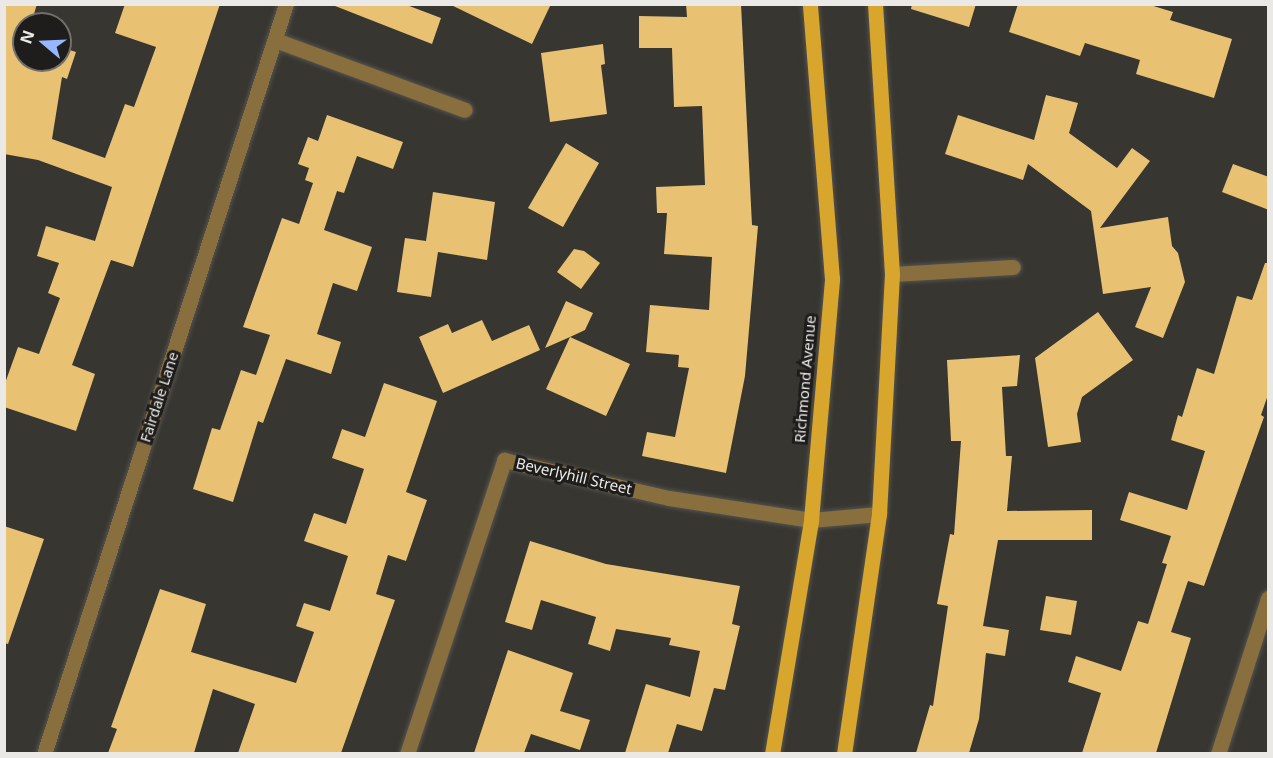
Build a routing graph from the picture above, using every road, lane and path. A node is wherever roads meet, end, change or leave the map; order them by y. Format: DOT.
graph roads {
  1 [pos="286,4"];
  2 [pos="810,4"];
  3 [pos="874,4"];
  4 [pos="274,40"];
  5 [pos="465,110"];
  6 [pos="1013,267"];
  7 [pos="892,274"];
  8 [pos="879,514"];
  9 [pos="811,520"];
  10 [pos="1269,598"];
  11 [pos="44,753"];
  12 [pos="407,753"];
  13 [pos="772,753"];
  14 [pos="844,753"];
  15 [pos="1218,753"];
  1 -- 4 [label="street, Fairdale Lane"];
  2 -- 9 [label="main road, Richmond Avenue"];
  3 -- 7 [label="main road"];
  4 -- 5 [label="street"];
  4 -- 11 [label="street, Fairdale Lane"];
  6 -- 7 [label="street"];
  7 -- 8 [label="main road"];
  8 -- 9 [label="street, Beverlyhill Street"];
  8 -- 14 [label="main road"];
  9 -- 12 [label="street, Beverlyhill Street"];
  9 -- 13 [label="main road, Richmond Avenue"];
  10 -- 15 [label="street"];
}
